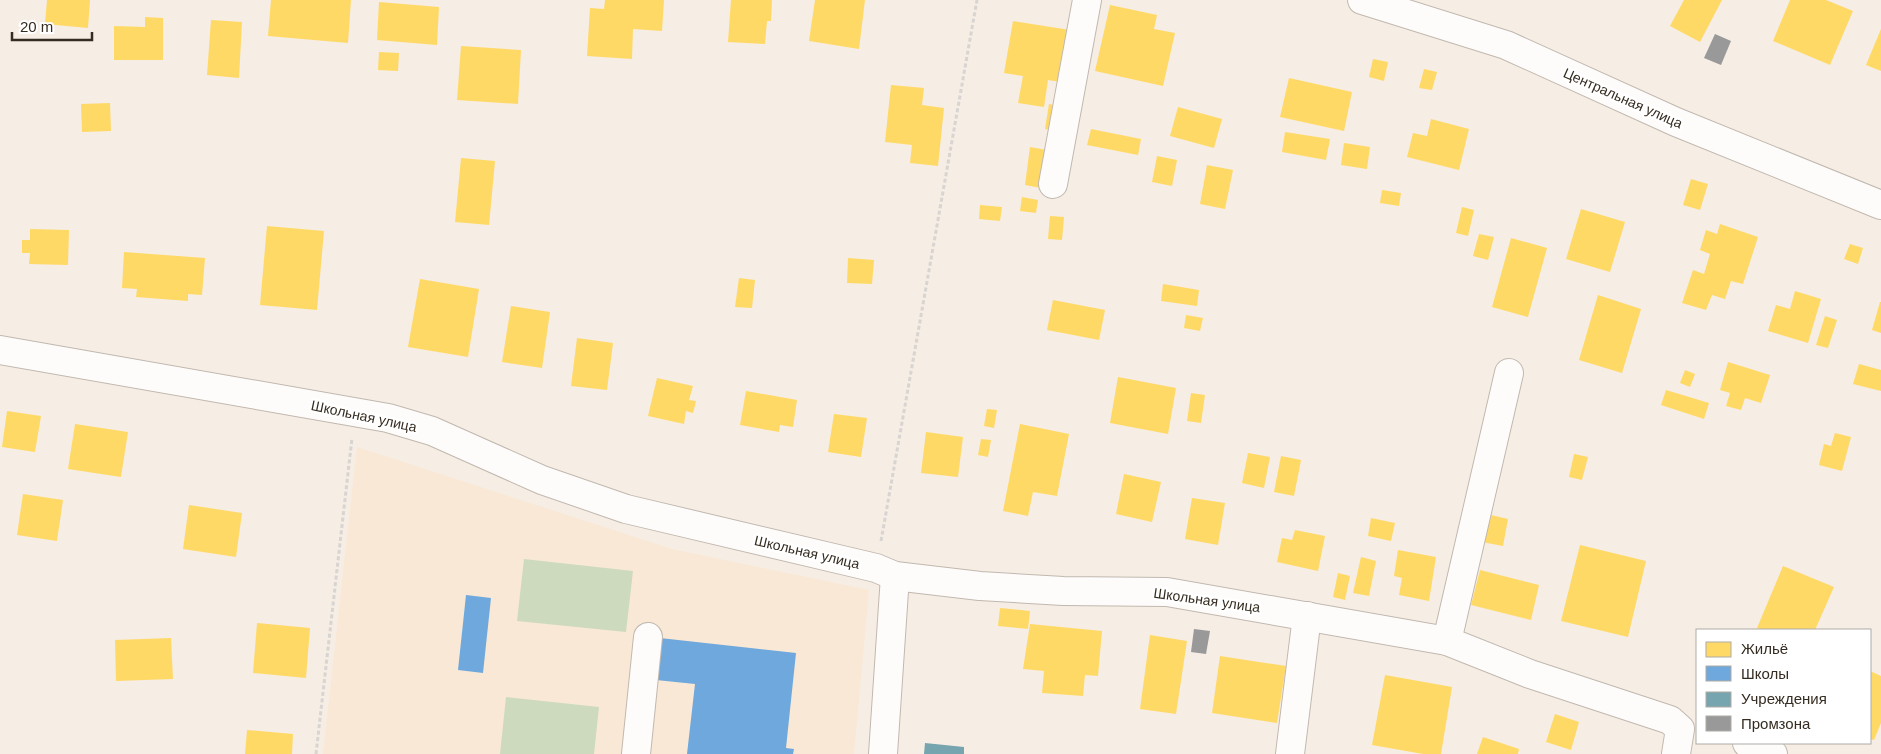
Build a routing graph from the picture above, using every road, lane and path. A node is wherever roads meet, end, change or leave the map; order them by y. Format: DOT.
graph roads {
  1 [pos="977,0"];
  2 [pos="1087,0"];
  3 [pos="1362,0"];
  4 [pos="1053,184"];
  5 [pos="1881,205"];
  6 [pos="0,350"];
  7 [pos="1509,372"];
  8 [pos="354,412"];
  9 [pos="885,572"];
  10 [pos="1307,616"];
  11 [pos="648,637"];
  12 [pos="1447,640"];
  13 [pos="1684,736"];
  14 [pos="1749,744"];
  15 [pos="316,754"];
  16 [pos="636,754"];
  17 [pos="883,754"];
  18 [pos="1290,754"];
  19 [pos="1773,754"];
  1 -- 9 [label="path"];
  2 -- 4 [label="street"];
  3 -- 5 [label="street, Центральная улица"];
  6 -- 8 [label="street, Школьная улица"];
  7 -- 12 [label="street"];
  8 -- 9 [label="street, Школьная улица"];
  8 -- 15 [label="path"];
  9 -- 10 [label="street, Школьная улица"];
  9 -- 17 [label="street"];
  10 -- 12 [label="street, Школьная улица"];
  10 -- 18 [label="street"];
  11 -- 16 [label="street"];
  12 -- 13 [label="street, Школьная улица"];
  14 -- 19 [label="street"];
}
